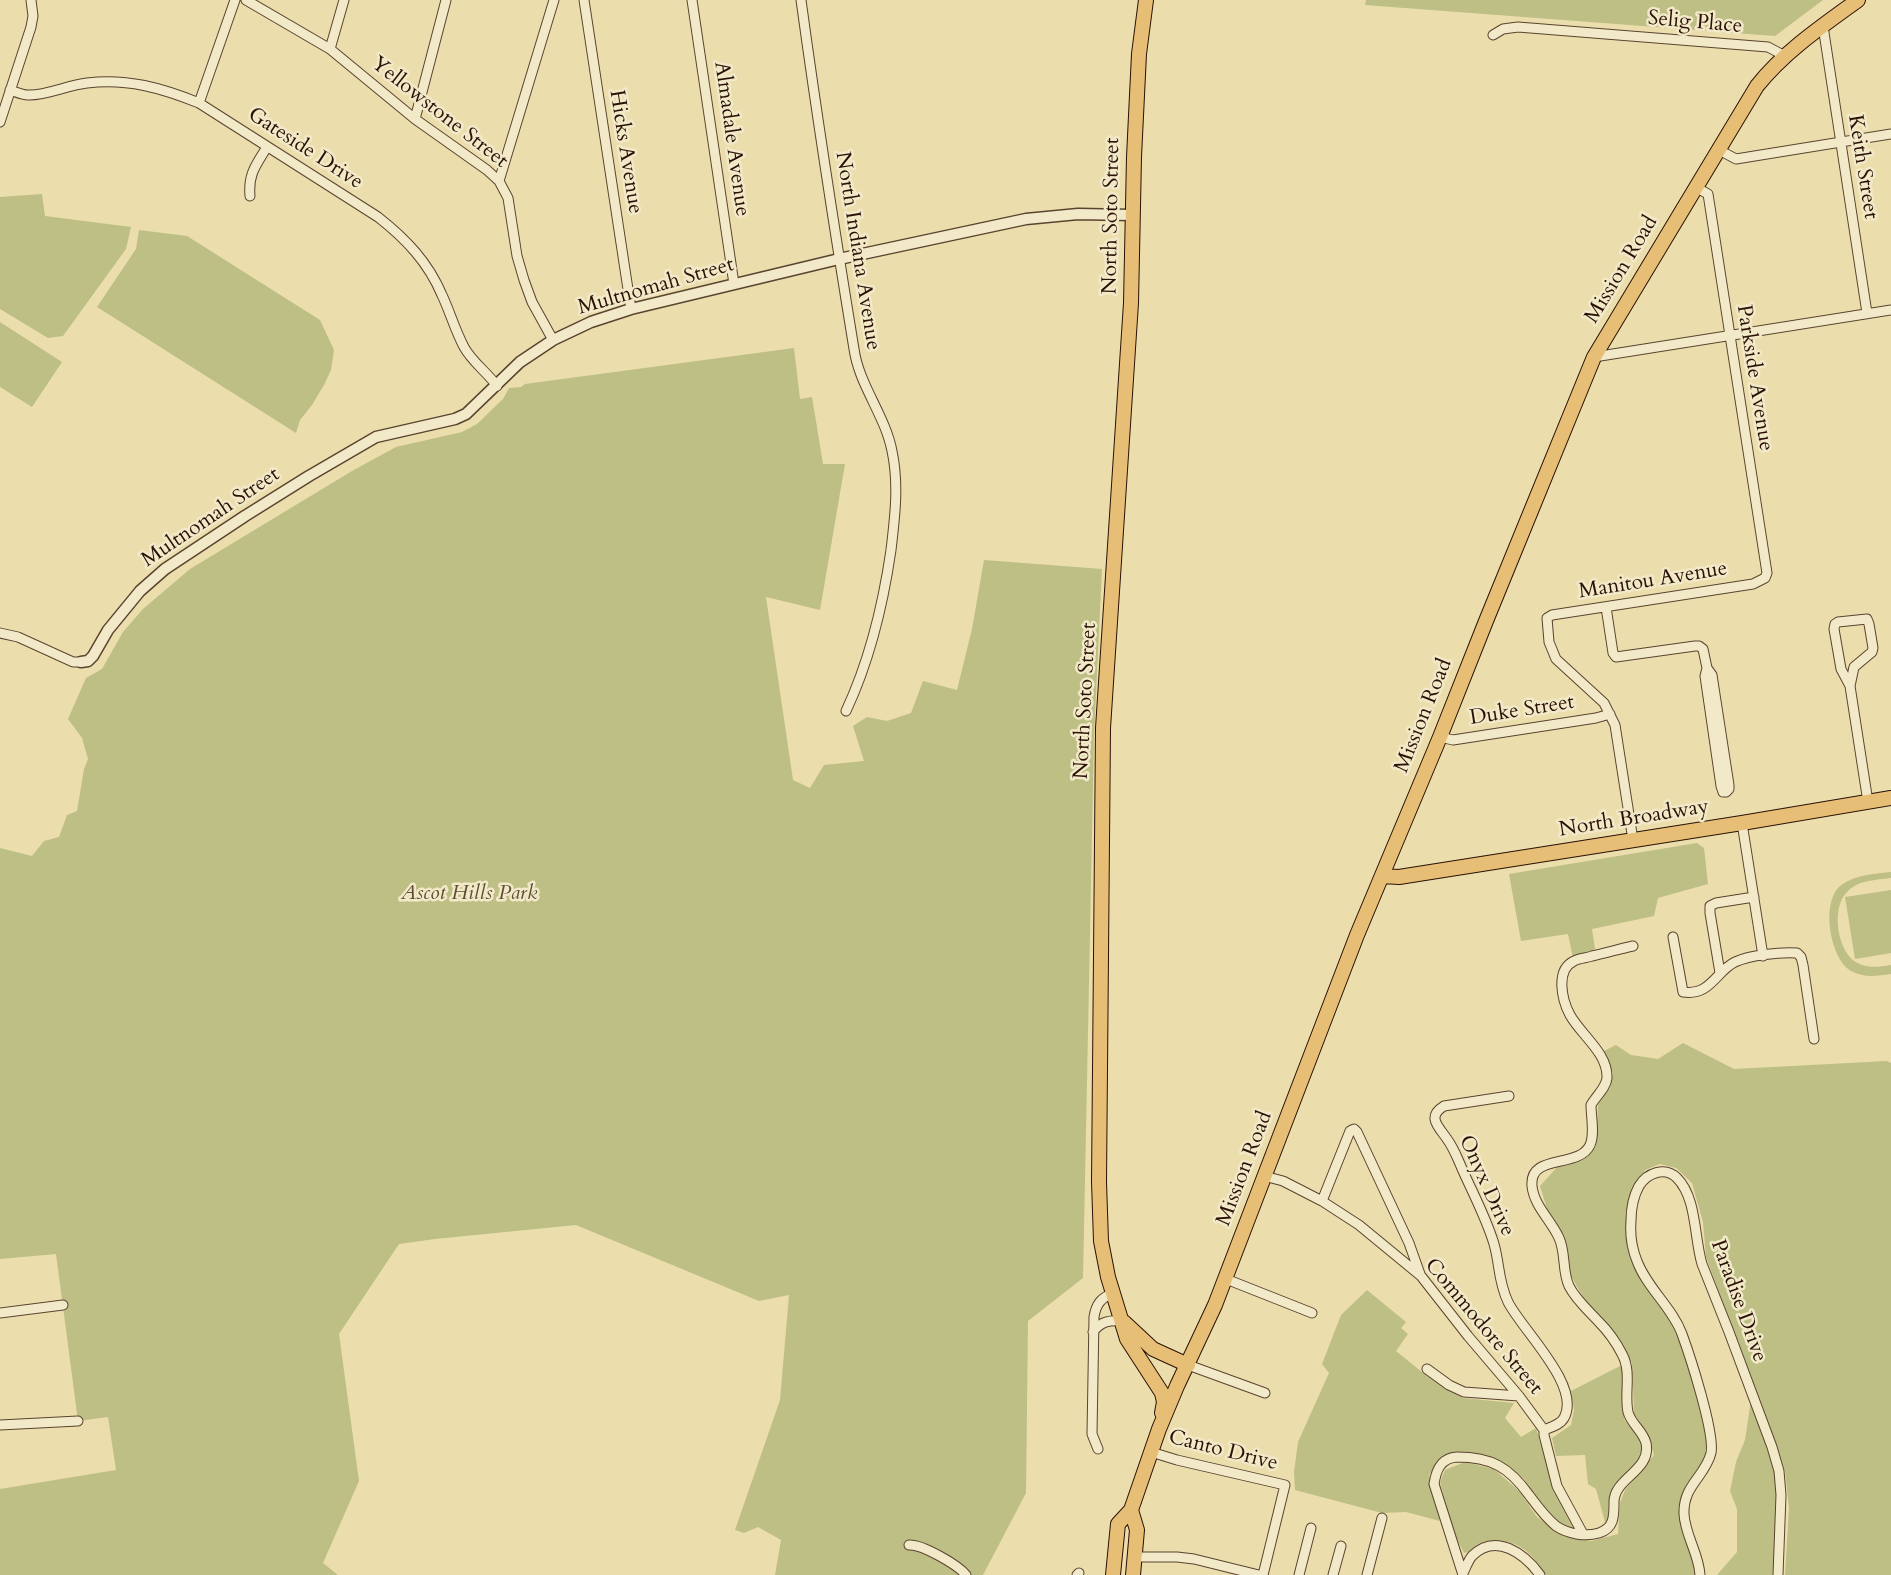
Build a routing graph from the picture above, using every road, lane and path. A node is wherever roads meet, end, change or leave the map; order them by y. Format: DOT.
graph roads {
  1 [pos="31,0"];
  2 [pos="235,0"];
  3 [pos="246,0"];
  4 [pos="344,0"];
  5 [pos="446,0"];
  6 [pos="554,0"];
  7 [pos="584,0"];
  8 [pos="692,0"];
  9 [pos="801,0"];
  10 [pos="1146,0"];
  11 [pos="1858,0"];
  12 [pos="1822,26"];
  13 [pos="1493,34"];
  14 [pos="330,49"];
  15 [pos="1785,56"];
  16 [pos="10,90"];
  17 [pos="199,103"];
  18 [pos="415,119"];
  19 [pos="0,122"];
  20 [pos="1891,134"];
  21 [pos="1840,142"];
  22 [pos="267,147"];
  23 [pos="1719,150"];
  24 [pos="499,181"];
  25 [pos="1697,188"];
  26 [pos="250,196"];
  27 [pos="1132,215"];
  28 [pos="839,259"];
  29 [pos="734,284"];
  30 [pos="631,309"];
  31 [pos="1891,310"];
  32 [pos="1867,314"];
  33 [pos="1728,336"];
  34 [pos="553,340"];
  35 [pos="1594,357"];
  36 [pos="496,386"];
  37 [pos="1765,578"];
  38 [pos="1606,607"];
  39 [pos="0,633"];
  40 [pos="81,662"];
  41 [pos="1707,668"];
  42 [pos="1850,686"];
  43 [pos="846,711"];
  44 [pos="1610,714"];
  45 [pos="1440,737"];
  46 [pos="1891,798"];
  47 [pos="1868,802"];
  48 [pos="1742,824"];
  49 [pos="1633,840"];
  50 [pos="1382,876"];
  51 [pos="1754,897"];
  52 [pos="1673,937"];
  53 [pos="1633,946"];
  54 [pos="1762,956"];
  55 [pos="1720,973"];
  56 [pos="1814,1040"];
  57 [pos="1509,1096"];
  58 [pos="1264,1176"];
  59 [pos="1322,1202"];
  60 [pos="1421,1276"];
  61 [pos="1226,1280"];
  62 [pos="1113,1293"];
  63 [pos="63,1305"];
  64 [pos="0,1313"];
  65 [pos="1312,1313"];
  66 [pos="1122,1321"];
  67 [pos="1093,1332"];
  68 [pos="1188,1365"];
  69 [pos="1427,1369"];
  70 [pos="1265,1394"];
  71 [pos="1520,1396"];
  72 [pos="78,1421"];
  73 [pos="0,1425"];
  74 [pos="1160,1429"];
  75 [pos="1544,1430"];
  76 [pos="1098,1449"];
  77 [pos="1152,1452"];
  78 [pos="1131,1510"];
  79 [pos="1382,1518"];
  80 [pos="1311,1528"];
  81 [pos="1583,1534"];
  82 [pos="909,1545"];
  83 [pos="1341,1546"];
  84 [pos="1135,1557"];
  85 [pos="1463,1574"];
  86 [pos="966,1575"];
  87 [pos="1113,1575"];
  88 [pos="1133,1575"];
  89 [pos="1261,1575"];
  90 [pos="1299,1575"];
  91 [pos="1333,1575"];
  92 [pos="1367,1575"];
  93 [pos="1540,1575"];
  94 [pos="1700,1575"];
  95 [pos="1778,1575"];
  1 -- 16 [label="street"];
  2 -- 17 [label="street"];
  3 -- 14 [label="street, Yellowstone Street"];
  4 -- 14 [label="street"];
  5 -- 18 [label="street"];
  6 -- 24 [label="street"];
  7 -- 30 [label="street, Hicks Avenue"];
  8 -- 29 [label="street, Almadale Avenue"];
  9 -- 28 [label="street, North Indiana Avenue"];
  10 -- 27 [label="main road, North Soto Street"];
  11 -- 12 [label="main road, Mission Road"];
  12 -- 15 [label="main road, Mission Road"];
  12 -- 21 [label="street, Keith Street"];
  13 -- 15 [label="street, Selig Place"];
  14 -- 18 [label="street, Yellowstone Street"];
  15 -- 23 [label="main road, Mission Road"];
  16 -- 17 [label="street, Gateside Drive"];
  16 -- 19 [label="street"];
  17 -- 22 [label="street, Gateside Drive"];
  18 -- 24 [label="street, Yellowstone Street"];
  20 -- 21 [label="street"];
  21 -- 23 [label="street"];
  21 -- 32 [label="street, Keith Street"];
  22 -- 26 [label="street"];
  22 -- 36 [label="street, Gateside Drive"];
  23 -- 25 [label="main road, Mission Road"];
  24 -- 34 [label="street, Yellowstone Street"];
  25 -- 33 [label="street, Parkside Avenue"];
  25 -- 35 [label="main road, Mission Road"];
  27 -- 28 [label="street, Multnomah Street"];
  27 -- 62 [label="main road, North Soto Street"];
  28 -- 29 [label="street, Multnomah Street"];
  28 -- 43 [label="street, North Indiana Avenue"];
  29 -- 30 [label="street, Multnomah Street"];
  30 -- 34 [label="street, Multnomah Street"];
  31 -- 32 [label="street"];
  32 -- 33 [label="street"];
  33 -- 35 [label="street"];
  33 -- 37 [label="street, Parkside Avenue"];
  34 -- 36 [label="street, Multnomah Street"];
  35 -- 45 [label="main road, Mission Road"];
  36 -- 40 [label="street, Multnomah Street"];
  37 -- 38 [label="street, Manitou Avenue"];
  38 -- 41 [label="street"];
  38 -- 44 [label="street, Manitou Avenue"];
  39 -- 40 [label="street"];
  41 -- 41 [label="street"];
  42 -- 42 [label="street"];
  42 -- 47 [label="street"];
  44 -- 45 [label="street, Duke Street"];
  44 -- 49 [label="street"];
  45 -- 50 [label="main road, Mission Road"];
  46 -- 47 [label="main road, North Broadway"];
  47 -- 48 [label="main road, North Broadway"];
  48 -- 49 [label="main road, North Broadway"];
  48 -- 51 [label="street"];
  49 -- 50 [label="main road, North Broadway"];
  50 -- 58 [label="main road, Mission Road"];
  51 -- 54 [label="street"];
  51 -- 55 [label="street"];
  52 -- 55 [label="street"];
  53 -- 81 [label="street"];
  54 -- 55 [label="street"];
  54 -- 56 [label="street"];
  57 -- 75 [label="street, Onyx Drive"];
  58 -- 59 [label="street, Commodore Street"];
  58 -- 61 [label="main road, Mission Road"];
  59 -- 60 [label="street, Commodore Street"];
  59 -- 60 [label="street"];
  60 -- 71 [label="street, Commodore Street"];
  61 -- 65 [label="street"];
  61 -- 68 [label="main road, Mission Road"];
  62 -- 66 [label="main road, North Soto Street"];
  62 -- 67 [label="street"];
  63 -- 64 [label="street"];
  66 -- 67 [label="street"];
  66 -- 68 [label="main road, North Soto Street"];
  66 -- 74 [label="main road"];
  67 -- 76 [label="street"];
  68 -- 70 [label="street"];
  68 -- 74 [label="main road, Mission Road"];
  69 -- 71 [label="street"];
  71 -- 75 [label="street, Commodore Street"];
  72 -- 73 [label="street"];
  74 -- 77 [label="main road, Mission Road"];
  75 -- 81 [label="street, Commodore Street"];
  77 -- 78 [label="main road, Mission Road"];
  77 -- 89 [label="street, Canto Drive"];
  78 -- 84 [label="main road"];
  78 -- 87 [label="main road, Mission Road"];
  79 -- 92 [label="street"];
  80 -- 90 [label="street"];
  81 -- 85 [label="street"];
  82 -- 86 [label="street"];
  83 -- 91 [label="street"];
  84 -- 88 [label="main road"];
  84 -- 89 [label="street"];
  85 -- 93 [label="street"];
  94 -- 95 [label="street, Paradise Drive"];
}
